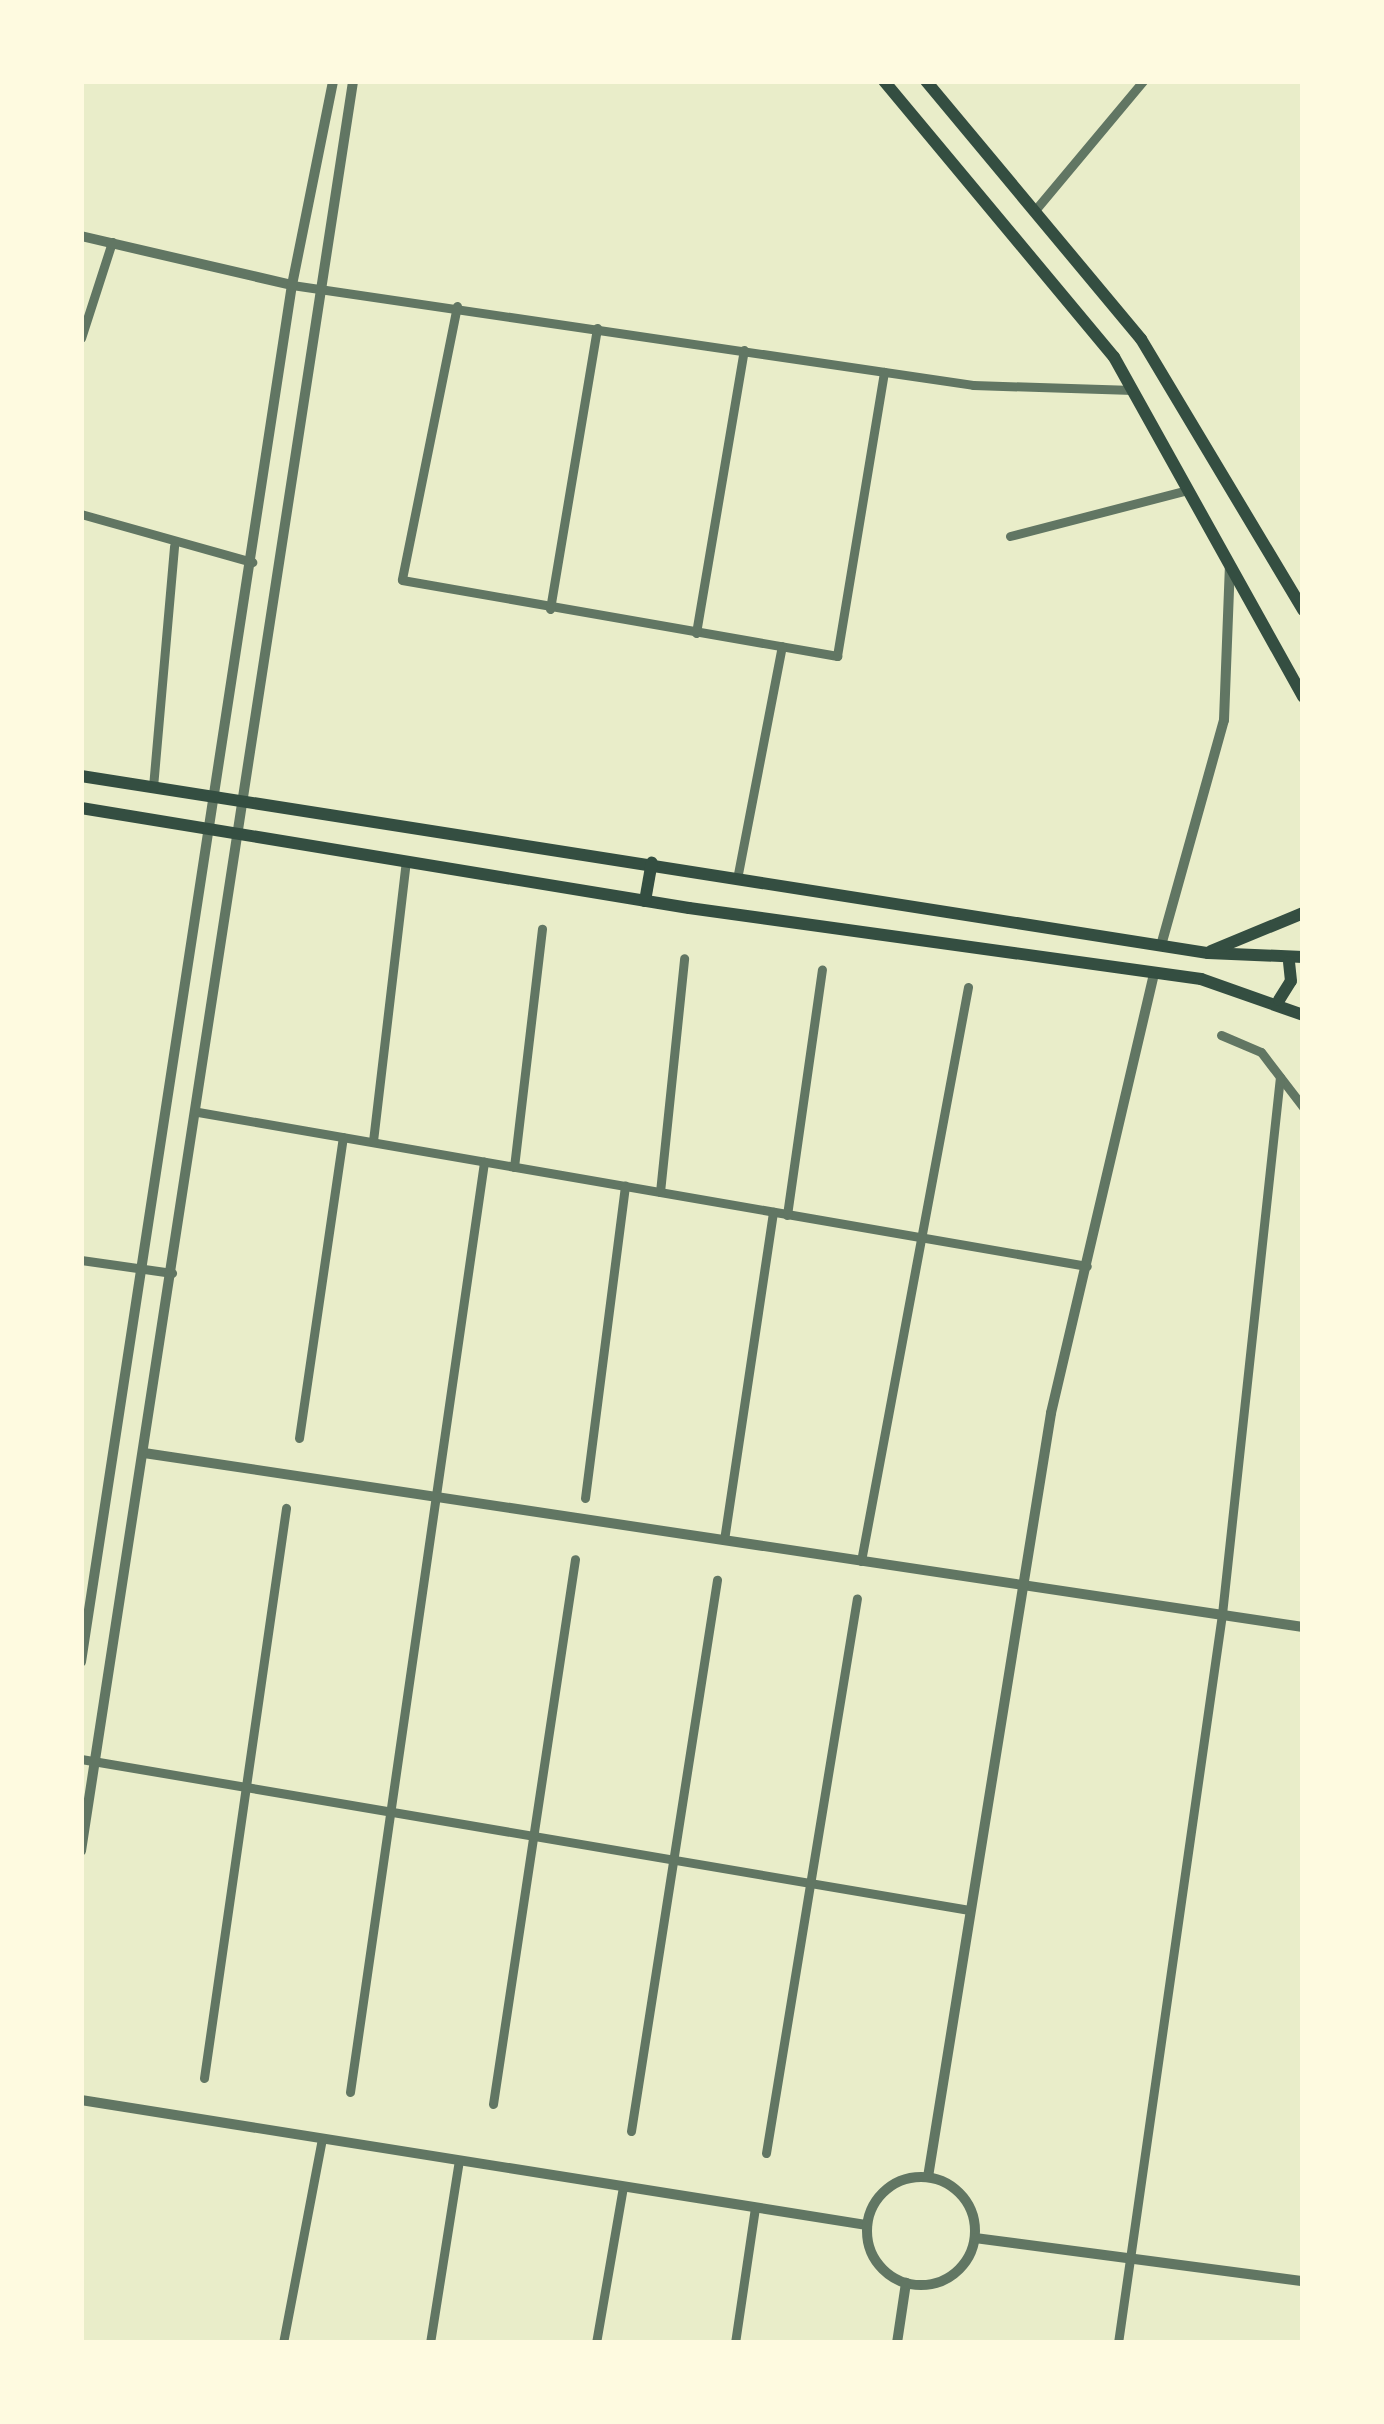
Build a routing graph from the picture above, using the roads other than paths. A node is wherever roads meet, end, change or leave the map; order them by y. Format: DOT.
graph roads {
  1 [pos="333,81"];
  2 [pos="353,81"];
  3 [pos="884,81"];
  4 [pos="926,81"];
  5 [pos="1142,81"];
  6 [pos="1036,209"];
  7 [pos="81,236"];
  8 [pos="112,242"];
  9 [pos="292,285"];
  10 [pos="318,289"];
  11 [pos="458,306"];
  12 [pos="597,328"];
  13 [pos="81,338"];
  14 [pos="744,350"];
  15 [pos="884,372"];
  16 [pos="1132,390"];
  17 [pos="1188,490"];
  18 [pos="81,514"];
  19 [pos="1010,536"];
  20 [pos="174,546"];
  21 [pos="252,562"];
  22 [pos="1230,566"];
  23 [pos="550,609"];
  24 [pos="1303,610"];
  25 [pos="696,633"];
  26 [pos="782,646"];
  27 [pos="1303,697"];
  28 [pos="81,776"];
  29 [pos="153,787"];
  30 [pos="216,797"];
  31 [pos="244,800"];
  32 [pos="81,808"];
  33 [pos="210,829"];
  34 [pos="238,834"];
  35 [pos="406,862"];
  36 [pos="652,863"];
  37 [pos="737,878"];
  38 [pos="645,901"];
  39 [pos="1303,913"];
  40 [pos="542,929"];
  41 [pos="1162,942"];
  42 [pos="1208,953"];
  43 [pos="684,958"];
  44 [pos="1296,960"];
  45 [pos="822,969"];
  46 [pos="1154,974"];
  47 [pos="968,987"];
  48 [pos="1279,1000"];
  49 [pos="1303,1015"];
  50 [pos="1221,1035"];
  51 [pos="1280,1078"];
  52 [pos="1303,1107"];
  53 [pos="198,1112"];
  54 [pos="344,1137"];
  55 [pos="373,1141"];
  56 [pos="484,1162"];
  57 [pos="514,1167"];
  58 [pos="626,1186"];
  59 [pos="660,1192"];
  60 [pos="773,1212"];
  61 [pos="787,1215"];
  62 [pos="927,1238"];
  63 [pos="81,1260"];
  64 [pos="1087,1266"];
  65 [pos="143,1269"];
  66 [pos="172,1273"];
  67 [pos="298,1438"];
  68 [pos="144,1453"];
  69 [pos="436,1498"];
  70 [pos="585,1498"];
  71 [pos="286,1508"];
  72 [pos="724,1540"];
  73 [pos="575,1559"];
  74 [pos="861,1561"];
  75 [pos="717,1580"];
  76 [pos="1023,1584"];
  77 [pos="857,1598"];
  78 [pos="1222,1614"];
  79 [pos="1303,1627"];
  80 [pos="81,1662"];
  81 [pos="81,1759"];
  82 [pos="95,1762"];
  83 [pos="247,1782"];
  84 [pos="392,1808"];
  85 [pos="534,1837"];
  86 [pos="81,1851"];
  87 [pos="675,1858"];
  88 [pos="814,1882"];
  89 [pos="969,1910"];
  90 [pos="204,2078"];
  91 [pos="350,2092"];
  92 [pos="81,2100"];
  93 [pos="493,2104"];
  94 [pos="631,2131"];
  95 [pos="322,2139"];
  96 [pos="766,2153"];
  97 [pos="459,2160"];
  98 [pos="928,2177"];
  99 [pos="623,2186"];
  100 [pos="755,2207"];
  101 [pos="867,2225"];
  102 [pos="975,2238"];
  103 [pos="1130,2260"];
  104 [pos="1303,2281"];
  105 [pos="905,2283"];
  106 [pos="283,2343"];
  107 [pos="430,2343"];
  108 [pos="596,2343"];
  109 [pos="735,2343"];
  110 [pos="897,2343"];
  111 [pos="1118,2343"];
  1 -- 9 [label="street"];
  2 -- 10 [label="street"];
  3 -- 16 [label="main road"];
  4 -- 6 [label="main road"];
  5 -- 6 [label="street"];
  6 -- 24 [label="main road"];
  7 -- 8 [label="street"];
  8 -- 9 [label="street"];
  8 -- 13 [label="street"];
  9 -- 10 [label="street"];
  9 -- 21 [label="street"];
  10 -- 11 [label="street"];
  10 -- 31 [label="street"];
  11 -- 12 [label="street"];
  11 -- 23 [label="street"];
  12 -- 14 [label="street"];
  12 -- 23 [label="street"];
  14 -- 15 [label="street"];
  14 -- 25 [label="street"];
  15 -- 16 [label="street"];
  15 -- 26 [label="street"];
  16 -- 17 [label="main road"];
  17 -- 19 [label="street"];
  17 -- 22 [label="main road"];
  18 -- 20 [label="street"];
  20 -- 21 [label="street"];
  20 -- 29 [label="street"];
  21 -- 30 [label="street"];
  22 -- 27 [label="main road"];
  22 -- 41 [label="street"];
  23 -- 25 [label="street"];
  25 -- 26 [label="street"];
  26 -- 37 [label="street"];
  28 -- 29 [label="main road"];
  29 -- 30 [label="main road"];
  30 -- 31 [label="main road"];
  30 -- 33 [label="street"];
  31 -- 34 [label="street"];
  31 -- 36 [label="main road"];
  32 -- 33 [label="main road"];
  33 -- 34 [label="main road"];
  33 -- 65 [label="street"];
  34 -- 35 [label="main road"];
  34 -- 53 [label="street"];
  35 -- 38 [label="main road"];
  35 -- 55 [label="street"];
  36 -- 37 [label="main road"];
  36 -- 38 [label="main road"];
  37 -- 41 [label="main road"];
  38 -- 46 [label="main road"];
  39 -- 42 [label="main road"];
  40 -- 57 [label="street"];
  41 -- 42 [label="main road"];
  42 -- 44 [label="main road"];
  43 -- 59 [label="street"];
  44 -- 48 [label="main road"];
  45 -- 61 [label="street"];
  46 -- 48 [label="main road"];
  46 -- 64 [label="street"];
  47 -- 62 [label="street"];
  48 -- 49 [label="main road"];
  50 -- 51 [label="street"];
  51 -- 52 [label="street"];
  51 -- 78 [label="street"];
  53 -- 54 [label="street"];
  53 -- 66 [label="street"];
  54 -- 55 [label="street"];
  54 -- 67 [label="street"];
  55 -- 56 [label="street"];
  56 -- 57 [label="street"];
  56 -- 69 [label="street"];
  57 -- 58 [label="street"];
  58 -- 59 [label="street"];
  58 -- 70 [label="street"];
  59 -- 60 [label="street"];
  60 -- 61 [label="street"];
  60 -- 72 [label="street"];
  61 -- 62 [label="street"];
  62 -- 64 [label="street"];
  62 -- 74 [label="street"];
  63 -- 65 [label="street"];
  64 -- 76 [label="street"];
  65 -- 66 [label="street"];
  65 -- 80 [label="street"];
  66 -- 68 [label="street"];
  68 -- 69 [label="street"];
  68 -- 82 [label="street"];
  69 -- 72 [label="street"];
  69 -- 84 [label="street"];
  71 -- 83 [label="street"];
  72 -- 74 [label="street"];
  73 -- 85 [label="street"];
  74 -- 76 [label="street"];
  75 -- 87 [label="street"];
  76 -- 78 [label="street"];
  76 -- 89 [label="street"];
  77 -- 88 [label="street"];
  78 -- 79 [label="street"];
  78 -- 103 [label="street"];
  81 -- 82 [label="street"];
  82 -- 83 [label="street"];
  82 -- 86 [label="street"];
  83 -- 84 [label="street"];
  83 -- 90 [label="street"];
  84 -- 85 [label="street"];
  84 -- 91 [label="street"];
  85 -- 87 [label="street"];
  85 -- 93 [label="street"];
  87 -- 88 [label="street"];
  87 -- 94 [label="street"];
  88 -- 89 [label="street"];
  88 -- 96 [label="street"];
  89 -- 98 [label="street"];
  92 -- 95 [label="street"];
  95 -- 97 [label="street"];
  95 -- 106 [label="street"];
  97 -- 99 [label="street"];
  97 -- 107 [label="street"];
  98 -- 101 [label="street"];
  98 -- 102 [label="street"];
  99 -- 100 [label="street"];
  99 -- 108 [label="street"];
  100 -- 101 [label="street"];
  100 -- 109 [label="street"];
  101 -- 105 [label="street"];
  102 -- 103 [label="street"];
  102 -- 105 [label="street"];
  103 -- 104 [label="street"];
  103 -- 111 [label="street"];
  105 -- 110 [label="street"];
}
